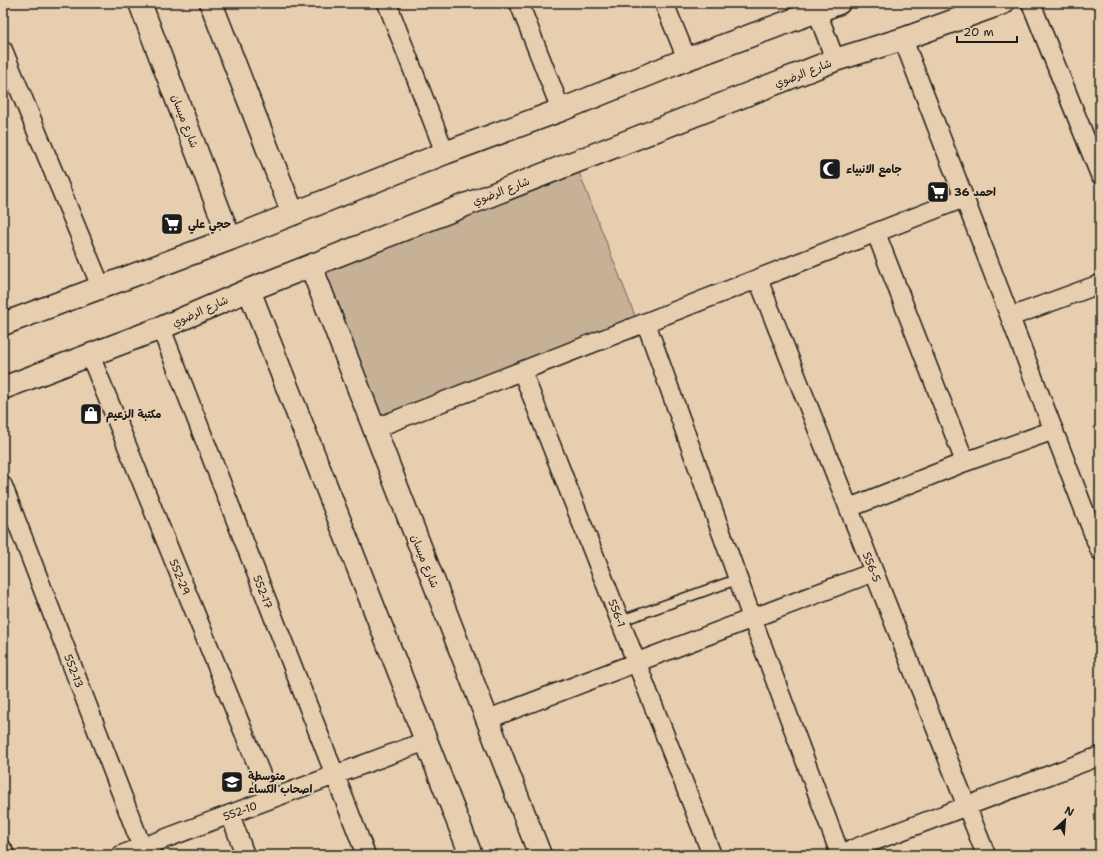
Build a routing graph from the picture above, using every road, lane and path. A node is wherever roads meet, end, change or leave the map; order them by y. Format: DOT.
graph roads {
  1 [pos="140,3"];
  2 [pos="211,3"];
  3 [pos="387,3"];
  4 [pos="519,3"];
  5 [pos="664,3"];
  6 [pos="839,3"];
  7 [pos="1003,3"];
  8 [pos="1031,3"];
  9 [pos="815,7"];
  10 [pos="903,39"];
  11 [pos="3,50"];
  12 [pos="687,59"];
  13 [pos="835,60"];
  14 [pos="561,110"];
  15 [pos="444,153"];
  16 [pos="1100,175"];
  17 [pos="964,198"];
  18 [pos="293,214"];
  19 [pos="876,233"];
  20 [pos="230,239"];
  21 [pos="311,266"];
  22 [pos="758,279"];
  23 [pos="1100,284"];
  24 [pos="101,287"];
  25 [pos="249,290"];
  26 [pos="1010,317"];
  27 [pos="646,323"];
  28 [pos="3,324"];
  29 [pos="161,328"];
  30 [pos="90,355"];
  31 [pos="522,371"];
  32 [pos="3,388"];
  33 [pos="373,429"];
  34 [pos="1054,430"];
  35 [pos="965,462"];
  36 [pos="3,486"];
  37 [pos="849,508"];
  38 [pos="1100,551"];
  39 [pos="874,572"];
  40 [pos="738,579"];
  41 [pos="752,618"];
  42 [pos="620,621"];
  43 [pos="636,663"];
  44 [pos="488,719"];
  45 [pos="426,741"];
  46 [pos="1100,756"];
  47 [pos="335,775"];
  48 [pos="271,799"];
  49 [pos="966,806"];
  50 [pos="230,814"];
  51 [pos="3,850"];
  52 [pos="144,851"];
  53 [pos="838,854"];
  54 [pos="5,855"];
  55 [pos="121,855"];
  56 [pos="245,855"];
  57 [pos="366,855"];
  58 [pos="471,855"];
  59 [pos="540,855"];
  60 [pos="712,855"];
  61 [pos="986,855"];
  1 -- 20 [label="street, شارع ميسان"];
  2 -- 18 [label="street"];
  3 -- 15 [label="street"];
  4 -- 14 [label="street"];
  5 -- 12 [label="street"];
  6 -- 9 [label="street"];
  7 -- 10 [label="street, شارع الرضوي"];
  8 -- 16 [label="street"];
  9 -- 12 [label="street"];
  9 -- 13 [label="street"];
  10 -- 13 [label="street, شارع الرضوي"];
  10 -- 17 [label="street"];
  11 -- 24 [label="street"];
  12 -- 14 [label="street"];
  13 -- 21 [label="street, شارع الرضوي"];
  14 -- 15 [label="street"];
  15 -- 18 [label="street"];
  17 -- 19 [label="street"];
  17 -- 26 [label="street"];
  18 -- 20 [label="street"];
  19 -- 22 [label="street"];
  19 -- 35 [label="street"];
  20 -- 24 [label="street"];
  21 -- 25 [label="street, شارع الرضوي"];
  21 -- 33 [label="street, شارع ميسان"];
  22 -- 27 [label="street"];
  22 -- 37 [label="street, 556-5"];
  23 -- 26 [label="street"];
  24 -- 28 [label="street"];
  25 -- 29 [label="street, شارع الرضوي"];
  25 -- 45 [label="street"];
  26 -- 34 [label="street"];
  27 -- 31 [label="street"];
  27 -- 40 [label="street"];
  29 -- 30 [label="street, شارع الرضوي"];
  29 -- 47 [label="street, 552-17"];
  30 -- 32 [label="street, شارع الرضوي"];
  30 -- 48 [label="street, 552-29"];
  31 -- 33 [label="street"];
  31 -- 42 [label="street, 556-1"];
  33 -- 44 [label="street, شارع ميسان"];
  34 -- 35 [label="street"];
  34 -- 38 [label="street"];
  35 -- 37 [label="street"];
  36 -- 52 [label="street, 552-13"];
  37 -- 39 [label="street, 556-5"];
  39 -- 41 [label="street"];
  39 -- 49 [label="street, 556-5"];
  40 -- 41 [label="street"];
  40 -- 42 [label="lane"];
  41 -- 43 [label="street"];
  41 -- 53 [label="street"];
  42 -- 43 [label="street, 556-1"];
  43 -- 44 [label="street"];
  43 -- 60 [label="street, 556-1"];
  44 -- 59 [label="street, شارع ميسان"];
  45 -- 47 [label="street, 552-10"];
  45 -- 58 [label="street"];
  46 -- 49 [label="street"];
  47 -- 48 [label="street, 552-10"];
  47 -- 57 [label="street, 552-17"];
  48 -- 50 [label="street, 552-10"];
  49 -- 53 [label="street"];
  49 -- 61 [label="street, 556-5"];
  50 -- 52 [label="street, 552-10"];
  50 -- 56 [label="street"];
  51 -- 54 [label="street"];
  52 -- 55 [label="street, 552-10"];
}
